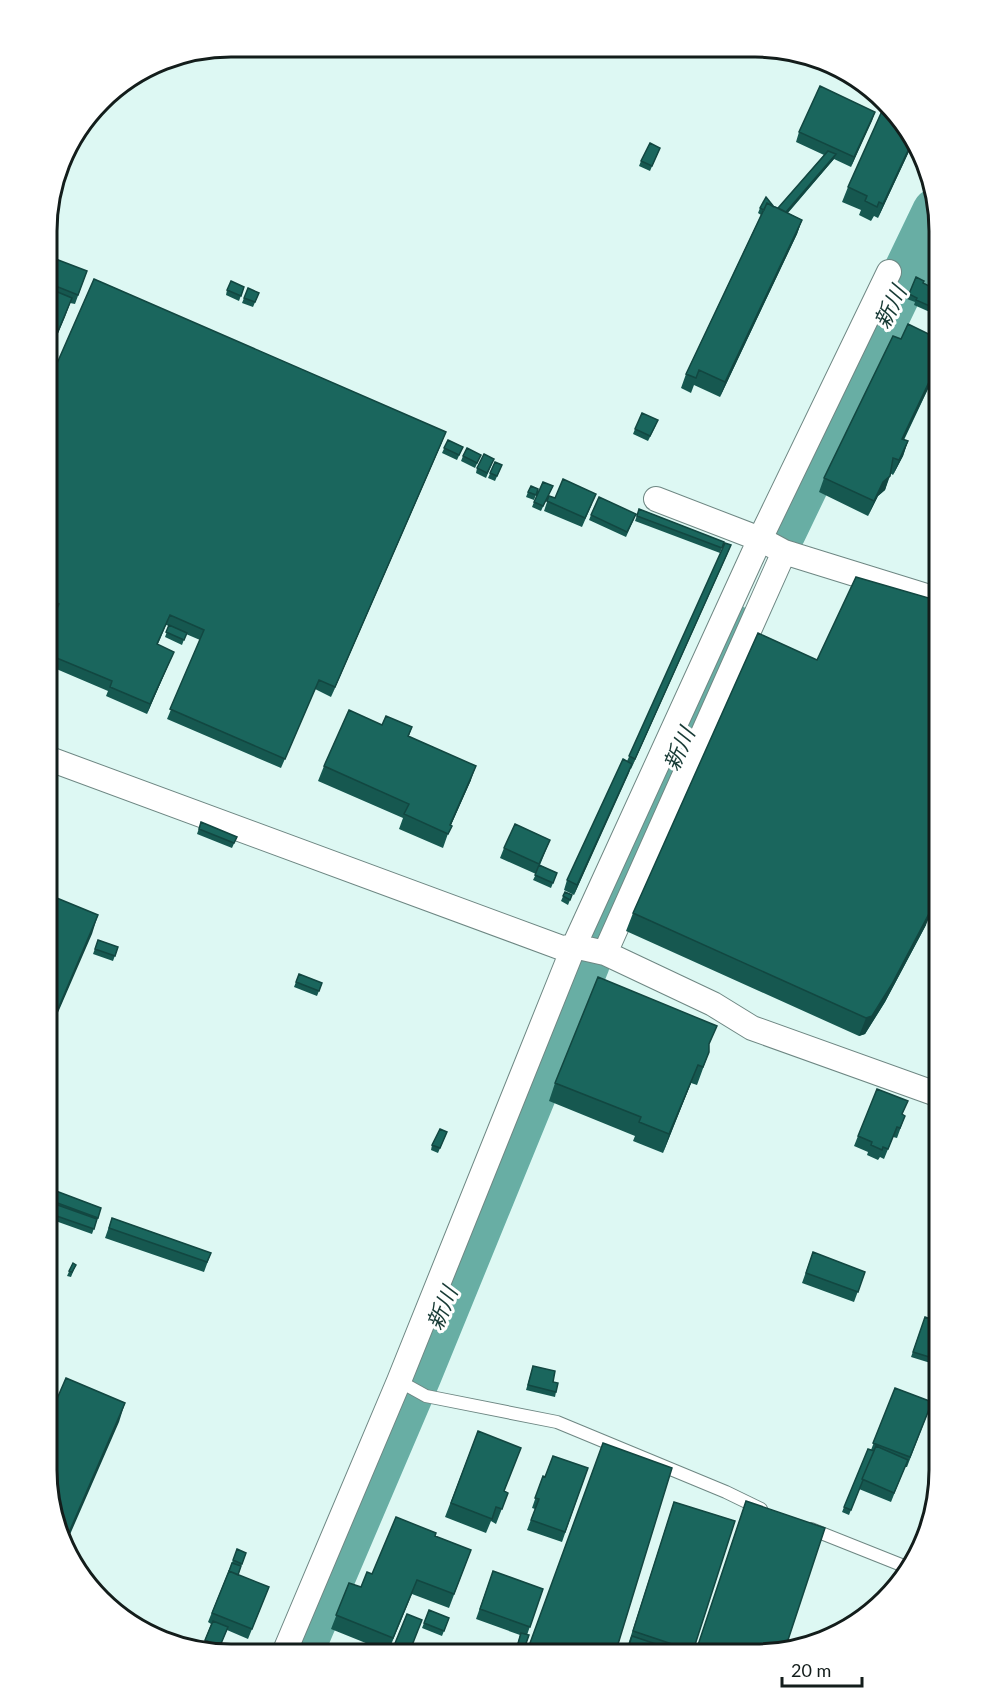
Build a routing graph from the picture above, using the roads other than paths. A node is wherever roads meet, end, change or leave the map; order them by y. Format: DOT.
graph roads {
  1 [pos="888,272"];
  2 [pos="656,499"];
  3 [pos="760,539"];
  4 [pos="784,552"];
  5 [pos="929,597"];
  6 [pos="57,762"];
  7 [pos="574,946"];
  8 [pos="604,953"];
  9 [pos="929,1091"];
  10 [pos="399,1381"];
  11 [pos="776,1515"];
  12 [pos="798,1523"];
  13 [pos="901,1565"];
  14 [pos="288,1644"];
  1 -- 3 [label="street"];
  2 -- 3 [label="street"];
  3 -- 4 [label="street"];
  3 -- 7 [label="street"];
  4 -- 5 [label="street"];
  4 -- 8 [label="street"];
  6 -- 7 [label="street"];
  7 -- 8 [label="street"];
  7 -- 10 [label="street"];
  8 -- 9 [label="street"];
  10 -- 11 [label="lane"];
  10 -- 14 [label="street"];
  12 -- 13 [label="lane"];
}
